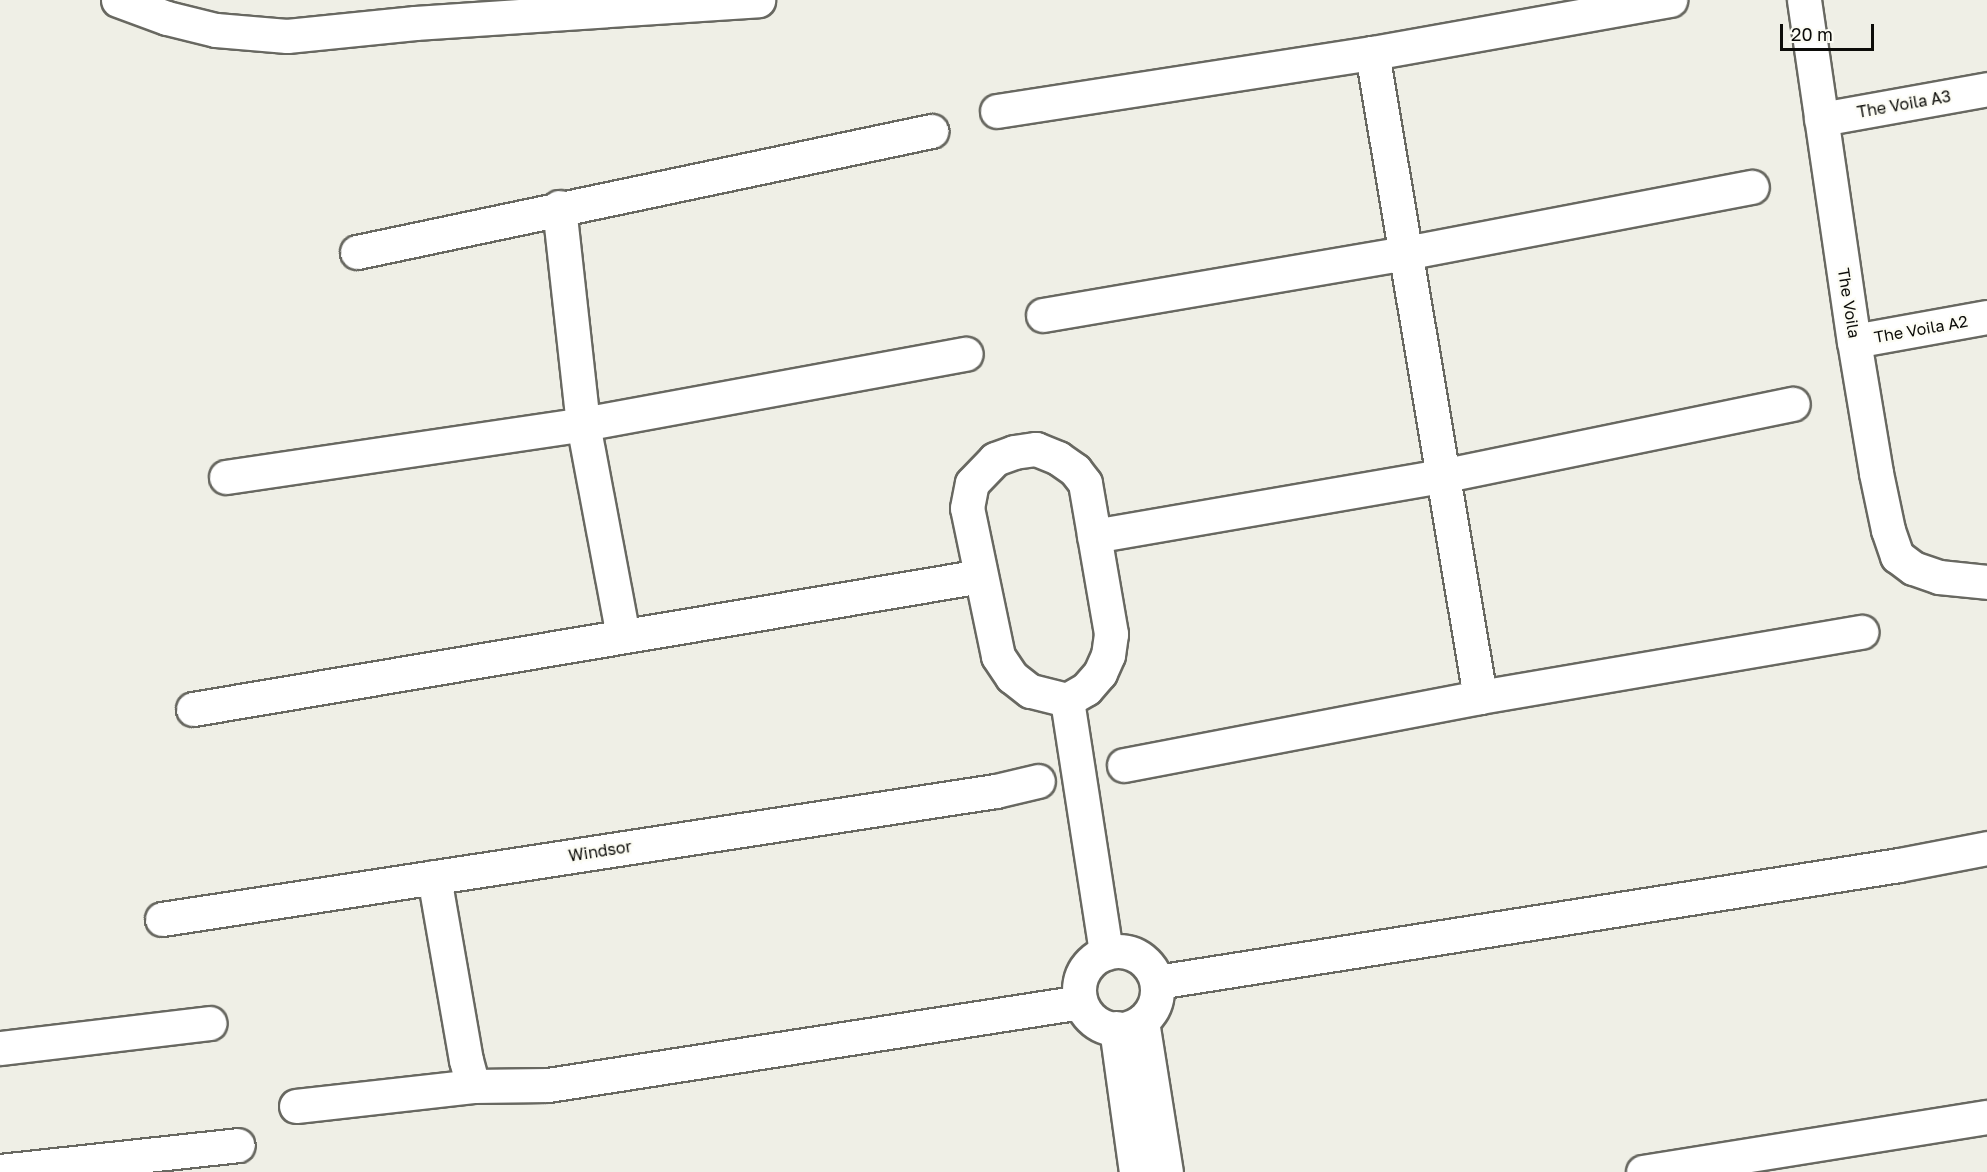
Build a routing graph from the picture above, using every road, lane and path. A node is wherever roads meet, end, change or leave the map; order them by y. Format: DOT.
graph roads {
  1 [pos="118,0"];
  2 [pos="758,0"];
  3 [pos="1670,0"];
  4 [pos="1804,0"];
  5 [pos="415,12"];
  6 [pos="1372,53"];
  7 [pos="1987,89"];
  8 [pos="997,111"];
  9 [pos="1821,119"];
  10 [pos="931,131"];
  11 [pos="1752,187"];
  12 [pos="559,207"];
  13 [pos="357,252"];
  14 [pos="1405,253"];
  15 [pos="1043,315"];
  16 [pos="1987,317"];
  17 [pos="1854,340"];
  18 [pos="966,354"];
  19 [pos="1793,404"];
  20 [pos="583,424"];
  21 [pos="1442,476"];
  22 [pos="226,477"];
  23 [pos="1094,536"];
  24 [pos="981,576"];
  25 [pos="1987,582"];
  26 [pos="1862,632"];
  27 [pos="623,634"];
  28 [pos="1480,697"];
  29 [pos="1067,700"];
  30 [pos="193,709"];
  31 [pos="1124,765"];
  32 [pos="1038,781"];
  33 [pos="1987,848"];
  34 [pos="434,877"];
  35 [pos="162,919"];
  36 [pos="1106,953"];
  37 [pos="1157,982"];
  38 [pos="1081,1002"];
  39 [pos="210,1023"];
  40 [pos="1129,1024"];
  41 [pos="0,1048"];
  42 [pos="473,1086"];
  43 [pos="296,1106"];
  44 [pos="1987,1117"];
  45 [pos="237,1145"];
  46 [pos="0,1171"];
  47 [pos="1136,1172"];
  48 [pos="1166,1172"];
  49 [pos="1643,1172"];
  1 -- 5 [label="street"];
  2 -- 5 [label="street"];
  3 -- 6 [label="street"];
  4 -- 9 [label="street, The Voila"];
  6 -- 8 [label="street"];
  6 -- 14 [label="street"];
  7 -- 9 [label="street, The Voila A3"];
  9 -- 17 [label="street, The Voila"];
  10 -- 12 [label="street"];
  11 -- 14 [label="street"];
  12 -- 13 [label="street"];
  12 -- 20 [label="street"];
  14 -- 15 [label="street"];
  14 -- 21 [label="street"];
  16 -- 17 [label="street, The Voila A2"];
  17 -- 25 [label="street, The Voila"];
  18 -- 20 [label="street"];
  19 -- 21 [label="street"];
  20 -- 22 [label="street"];
  20 -- 27 [label="street"];
  21 -- 23 [label="street"];
  21 -- 28 [label="street"];
  23 -- 24 [label="street"];
  23 -- 29 [label="street"];
  24 -- 27 [label="street"];
  24 -- 29 [label="street"];
  26 -- 28 [label="street"];
  27 -- 30 [label="street"];
  28 -- 31 [label="street"];
  29 -- 36 [label="street"];
  32 -- 34 [label="street, Windsor"];
  33 -- 37 [label="street"];
  34 -- 35 [label="street, Windsor"];
  34 -- 42 [label="street"];
  36 -- 37 [label="street"];
  36 -- 38 [label="street"];
  37 -- 40 [label="street"];
  38 -- 40 [label="street"];
  38 -- 42 [label="street"];
  39 -- 41 [label="street"];
  40 -- 47 [label="street"];
  40 -- 48 [label="street"];
  42 -- 43 [label="street"];
  44 -- 49 [label="street"];
  45 -- 46 [label="street"];
}
